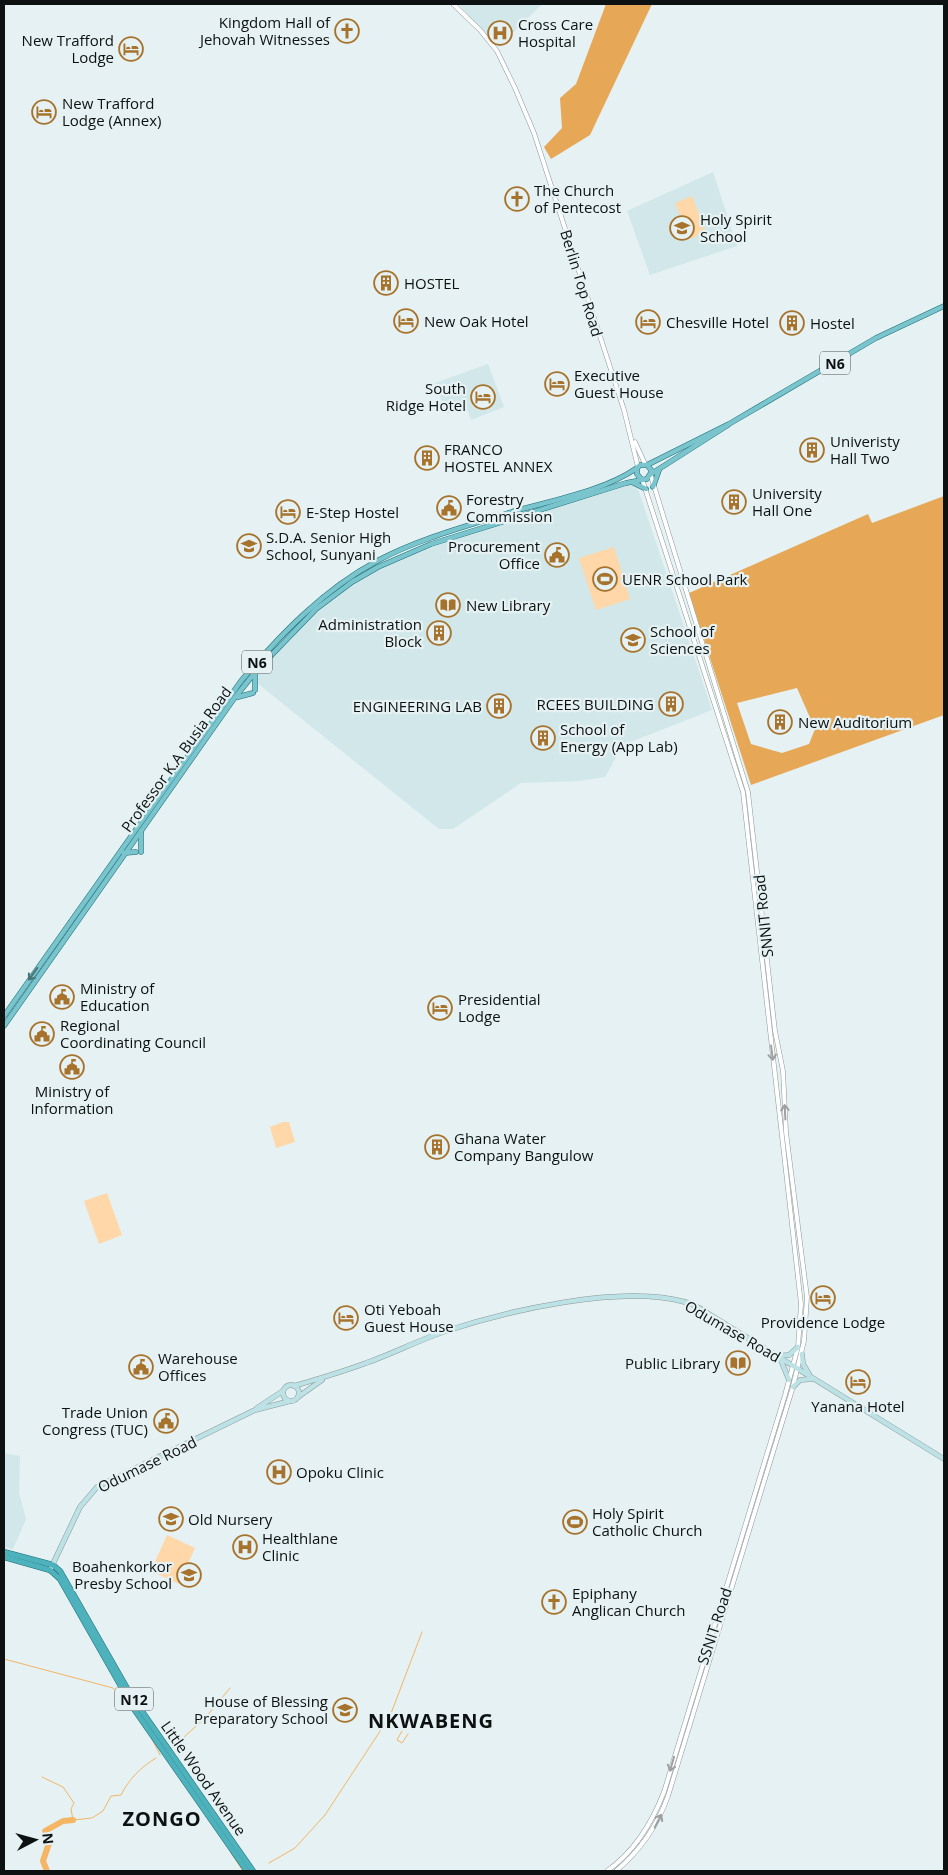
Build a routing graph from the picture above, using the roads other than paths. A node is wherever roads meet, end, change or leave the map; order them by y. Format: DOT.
graph roads {
  1 [pos="453,4"];
  2 [pos="944,306"];
  3 [pos="728,424"];
  4 [pos="632,438"];
  5 [pos="646,465"];
  6 [pos="638,467"];
  7 [pos="660,468"];
  8 [pos="651,475"];
  9 [pos="642,479"];
  10 [pos="631,482"];
  11 [pos="653,488"];
  12 [pos="646,489"];
  13 [pos="547,505"];
  14 [pos="302,619"];
  15 [pos="698,640"];
  16 [pos="257,670"];
  17 [pos="233,700"];
  18 [pos="141,830"];
  19 [pos="124,853"];
  20 [pos="81,910"];
  21 [pos="4,1016"];
  22 [pos="4,1026"];
  23 [pos="772,1032"];
  24 [pos="794,1192"];
  25 [pos="789,1193"];
  26 [pos="796,1202"];
  27 [pos="790,1203"];
  28 [pos="798,1347"];
  29 [pos="802,1354"];
  30 [pos="778,1356"];
  31 [pos="793,1366"];
  32 [pos="798,1368"];
  33 [pos="327,1377"];
  34 [pos="813,1379"];
  35 [pos="789,1380"];
  36 [pos="294,1386"];
  37 [pos="793,1387"];
  38 [pos="284,1391"];
  39 [pos="298,1397"];
  40 [pos="290,1401"];
  41 [pos="255,1410"];
  42 [pos="944,1459"];
  43 [pos="4,1552"];
  44 [pos="4,1558"];
  45 [pos="52,1568"];
  46 [pos="718,1624"];
  47 [pos="247,1871"];
  48 [pos="253,1871"];
  49 [pos="607,1871"];
  50 [pos="616,1871"];
  1 -- 4 [label="street, Berlin Top Road"];
  2 -- 3 [label="main road, N6"];
  3 -- 5 [label="main road, N6"];
  3 -- 7 [label="main road, N6"];
  4 -- 5 [label="street"];
  4 -- 6 [label="street"];
  5 -- 6 [label="main road, N6"];
  5 -- 8 [label="main road"];
  6 -- 9 [label="main road"];
  6 -- 13 [label="main road, Professor K.A Busia Road / N6"];
  7 -- 8 [label="main road, N6"];
  7 -- 11 [label="main road"];
  8 -- 9 [label="main road, N6"];
  8 -- 11 [label="street, SNNIT Road"];
  9 -- 10 [label="main road, Professor K.A Busia Road / N6"];
  9 -- 12 [label="street, SNNIT Road"];
  10 -- 12 [label="main road"];
  10 -- 13 [label="main road, Professor K.A Busia Road / N6"];
  11 -- 15 [label="street, SNNIT Road"];
  12 -- 15 [label="street, SNNIT Road"];
  13 -- 14 [label="main road, Professor K.A Busia Road / N6"];
  14 -- 16 [label="main road, Professor K.A Busia Road / N6"];
  14 -- 20 [label="main road, Professor K.A Busia Road / N6"];
  15 -- 23 [label="street, SNNIT Road"];
  16 -- 17 [label="main road, Professor K.A Busia Road / N6"];
  16 -- 17 [label="main road"];
  17 -- 18 [label="main road, Professor K.A Busia Road / N6"];
  18 -- 19 [label="main road, Professor K.A Busia Road / N6"];
  18 -- 19 [label="main road"];
  19 -- 20 [label="main road, Professor K.A Busia Road / N6"];
  20 -- 21 [label="main road, Professor K.A Busia Road / N6, one-way"];
  20 -- 22 [label="main road, Professor K.A Busia Road / N6"];
  24 -- 23 [label="street, SNNIT Road, one-way"];
  23 -- 25 [label="street, SNNIT Road, one-way"];
  24 -- 25 [label="street"];
  24 -- 26 [label="street, SNNIT Road"];
  25 -- 27 [label="street, SNNIT Road"];
  26 -- 27 [label="street"];
  26 -- 29 [label="street, SNNIT Road"];
  27 -- 28 [label="street, SNNIT Road"];
  28 -- 30 [label="main road"];
  28 -- 31 [label="street, SNNIT Road"];
  29 -- 32 [label="street, SNNIT Road"];
  29 -- 34 [label="main road"];
  30 -- 31 [label="main road, Odumase Road"];
  30 -- 33 [label="main road, Odumase Road"];
  30 -- 35 [label="main road"];
  31 -- 32 [label="main road, Odumase Road"];
  31 -- 35 [label="street, SSNIT Road"];
  32 -- 34 [label="main road, Odumase Road"];
  32 -- 37 [label="street, SSNIT Road"];
  33 -- 36 [label="main road, Odumase Road"];
  33 -- 39 [label="main road, Odumase Road"];
  34 -- 37 [label="main road"];
  34 -- 42 [label="main road, Odumase Road"];
  35 -- 46 [label="street, SSNIT Road"];
  36 -- 38 [label="main road"];
  36 -- 39 [label="main road"];
  37 -- 46 [label="street, SSNIT Road"];
  38 -- 40 [label="main road"];
  38 -- 41 [label="main road, Odumase Road"];
  39 -- 40 [label="main road"];
  40 -- 41 [label="main road, Odumase Road"];
  41 -- 45 [label="main road, Odumase Road"];
  43 -- 45 [label="highway"];
  44 -- 45 [label="highway"];
  45 -- 47 [label="highway, Little Wood Avenue / N12"];
  45 -- 48 [label="highway, Little Wood Avenue / N12"];
  46 -- 49 [label="street, SSNIT Road, one-way"];
  50 -- 46 [label="street, SSNIT Road, one-way"];
}
